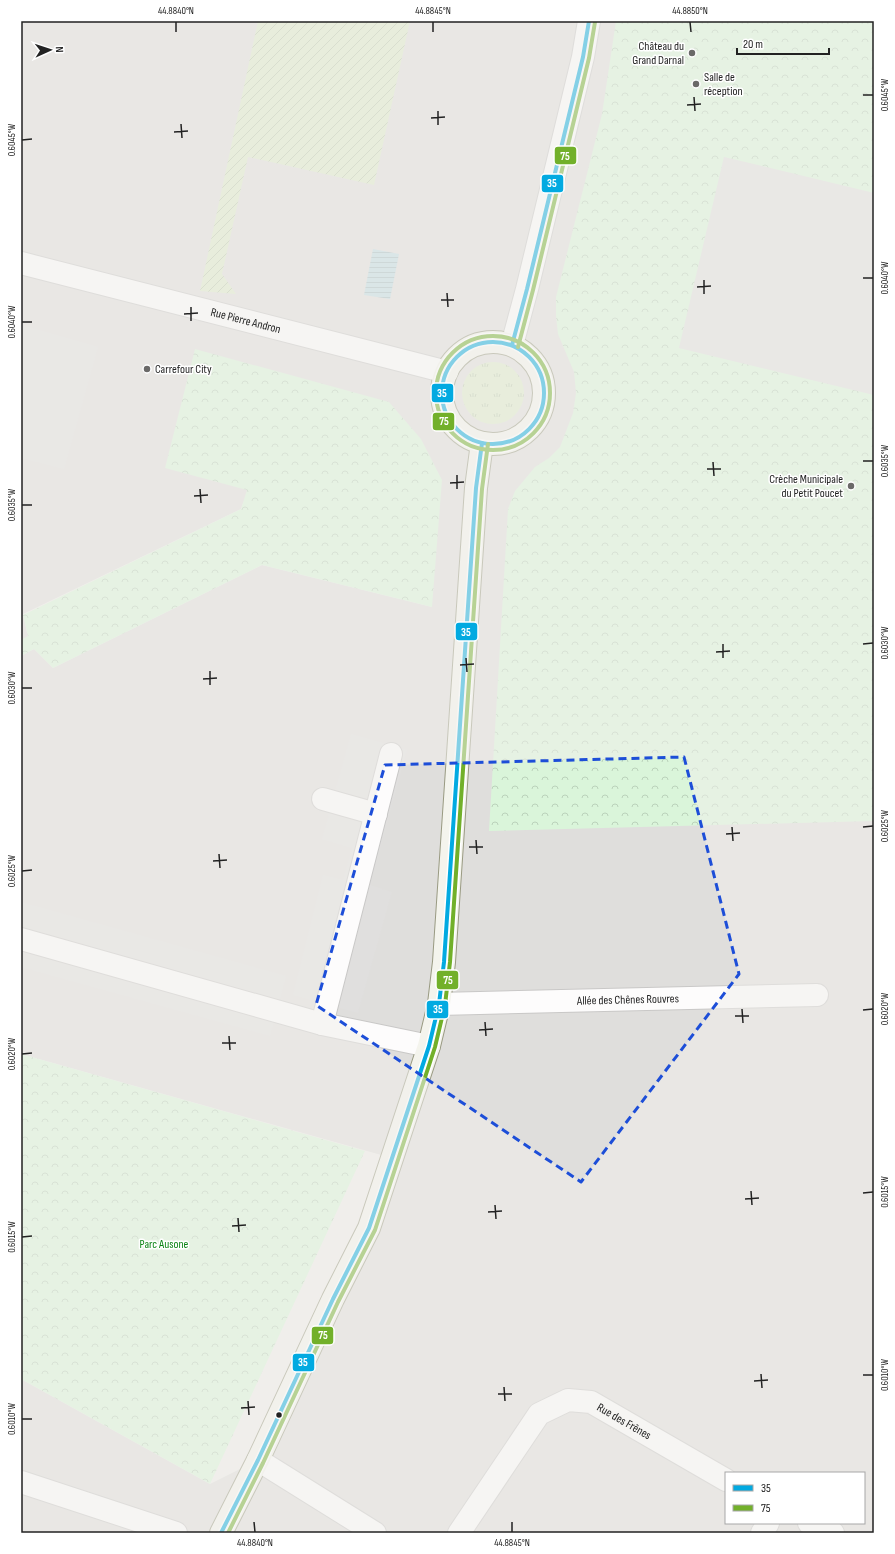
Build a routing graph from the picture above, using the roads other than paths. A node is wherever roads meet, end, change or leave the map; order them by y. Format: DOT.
graph roads {
  1 [pos="589,21"];
  2 [pos="21,262"];
  3 [pos="512,345"];
  4 [pos="447,372"];
  5 [pos="482,443"];
  6 [pos="390,754"];
  7 [pos="323,799"];
  8 [pos="376,814"];
  9 [pos="21,939"];
  10 [pos="817,995"];
  11 [pos="439,1004"];
  12 [pos="322,1024"];
  13 [pos="430,1046"];
  14 [pos="258,1460"];
  15 [pos="725,1479"];
  16 [pos="21,1482"];
  17 [pos="767,1524"];
  18 [pos="811,1524"];
  19 [pos="176,1533"];
  20 [pos="221,1533"];
  21 [pos="375,1533"];
  22 [pos="459,1533"];
  23 [pos="762,1533"];
  24 [pos="833,1533"];
  1 -- 3 [label="street"];
  2 -- 4 [label="street, Rue Pierre Andron"];
  3 -- 4 [label="street"];
  3 -- 5 [label="street"];
  4 -- 5 [label="street"];
  5 -- 11 [label="street"];
  6 -- 8 [label="street"];
  7 -- 8 [label="street"];
  8 -- 12 [label="street"];
  9 -- 12 [label="street"];
  10 -- 11 [label="street, Allée des Chênes Rouvres"];
  11 -- 13 [label="street"];
  12 -- 13 [label="street"];
  13 -- 14 [label="street"];
  14 -- 20 [label="street"];
  14 -- 21 [label="street"];
  15 -- 22 [label="street, Rue des Frênes"];
  16 -- 19 [label="street"];
  17 -- 23 [label="street"];
  18 -- 24 [label="street"];
}
